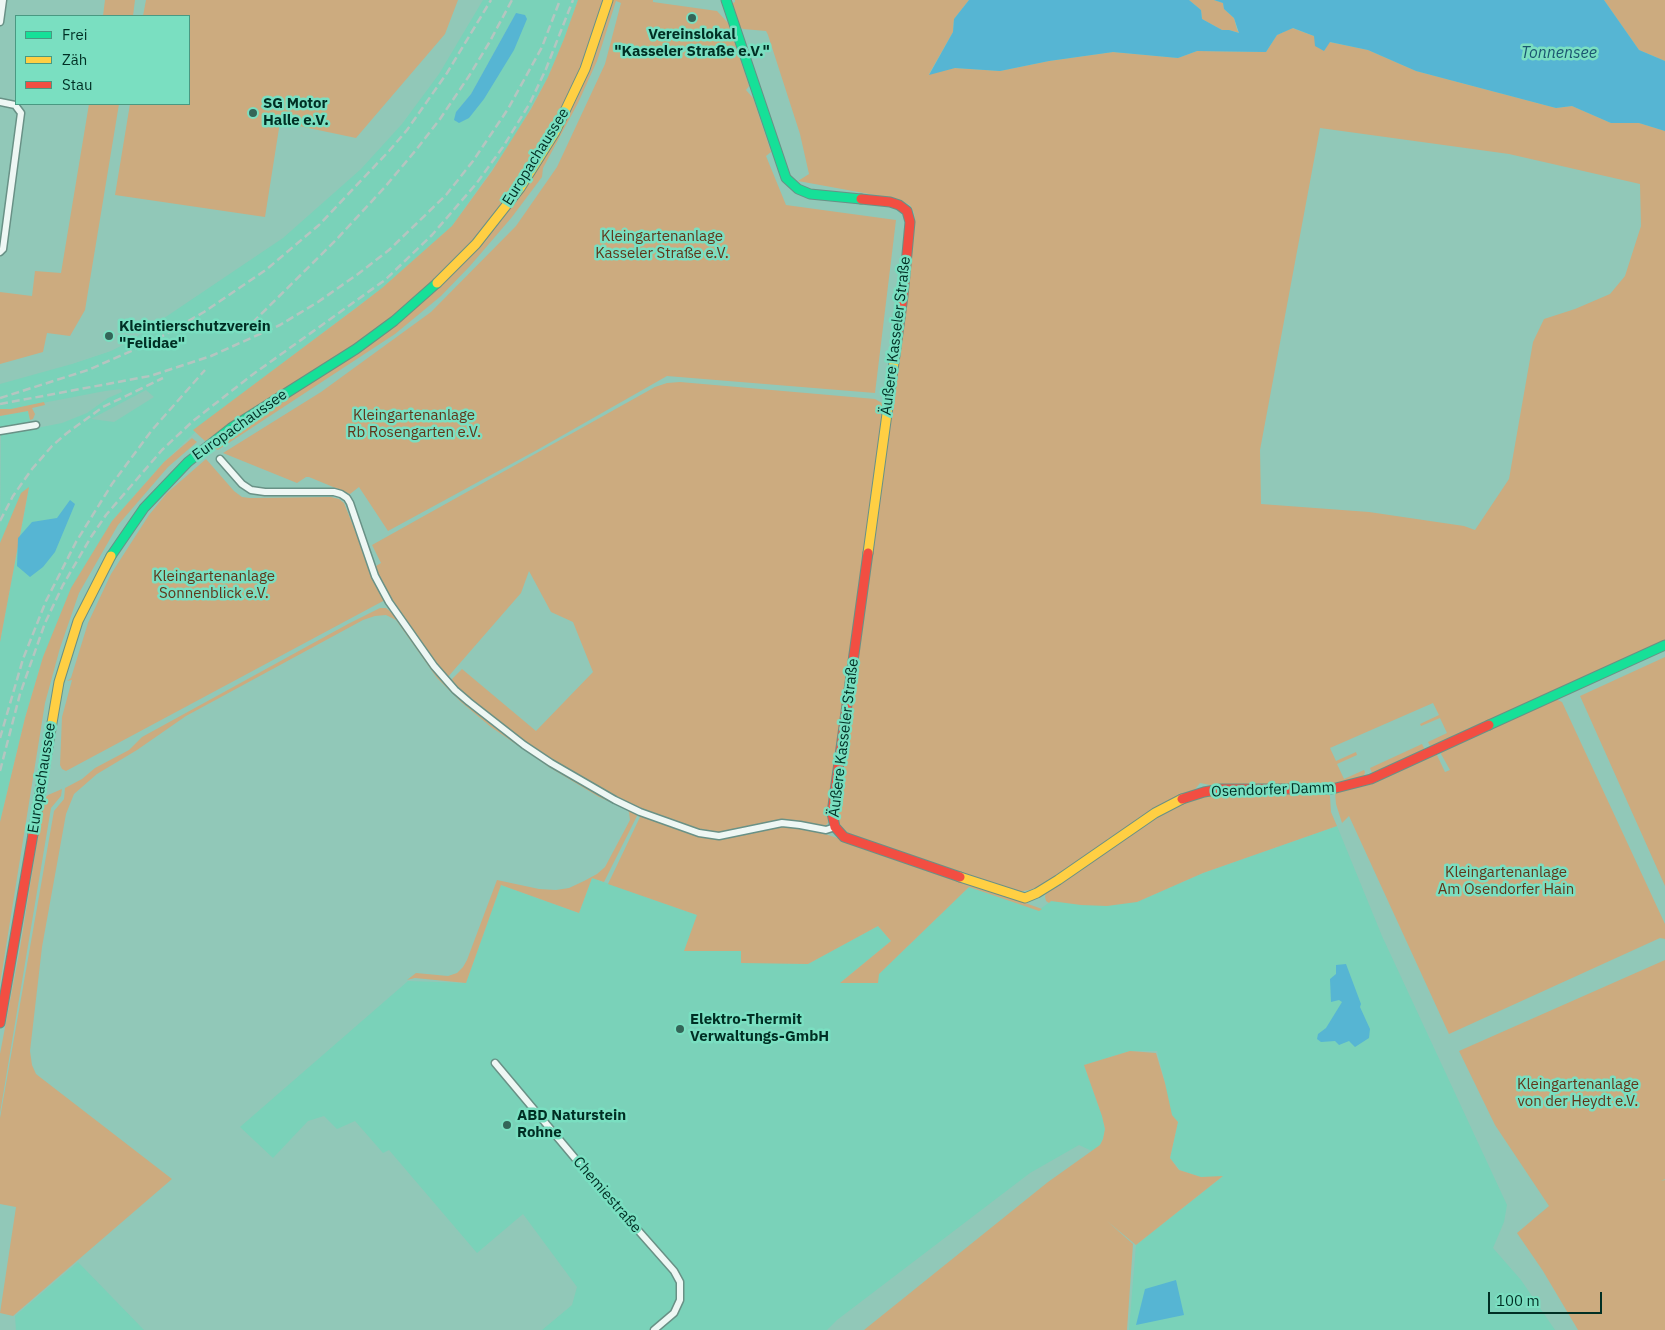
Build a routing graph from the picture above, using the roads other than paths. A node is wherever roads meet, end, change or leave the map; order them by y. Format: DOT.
graph roads {
  1 [pos="3,0"];
  2 [pos="608,0"];
  3 [pos="726,0"];
  4 [pos="0,22"];
  5 [pos="0,102"];
  6 [pos="0,252"];
  7 [pos="36,425"];
  8 [pos="0,431"];
  9 [pos="220,459"];
  10 [pos="1665,645"];
  11 [pos="834,827"];
  12 [pos="0,1023"];
  13 [pos="495,1064"];
  14 [pos="654,1330"];
  1 -- 4 [label="street"];
  2 -- 12 [label="street, Europachaussee"];
  3 -- 11 [label="street, Äußere Kasseler Straße"];
  5 -- 6 [label="street"];
  7 -- 8 [label="street"];
  9 -- 11 [label="street, Äußere Kasseler Straße"];
  10 -- 11 [label="street, Osendorfer Damm"];
  13 -- 14 [label="street, Chemiestraße"];
}
